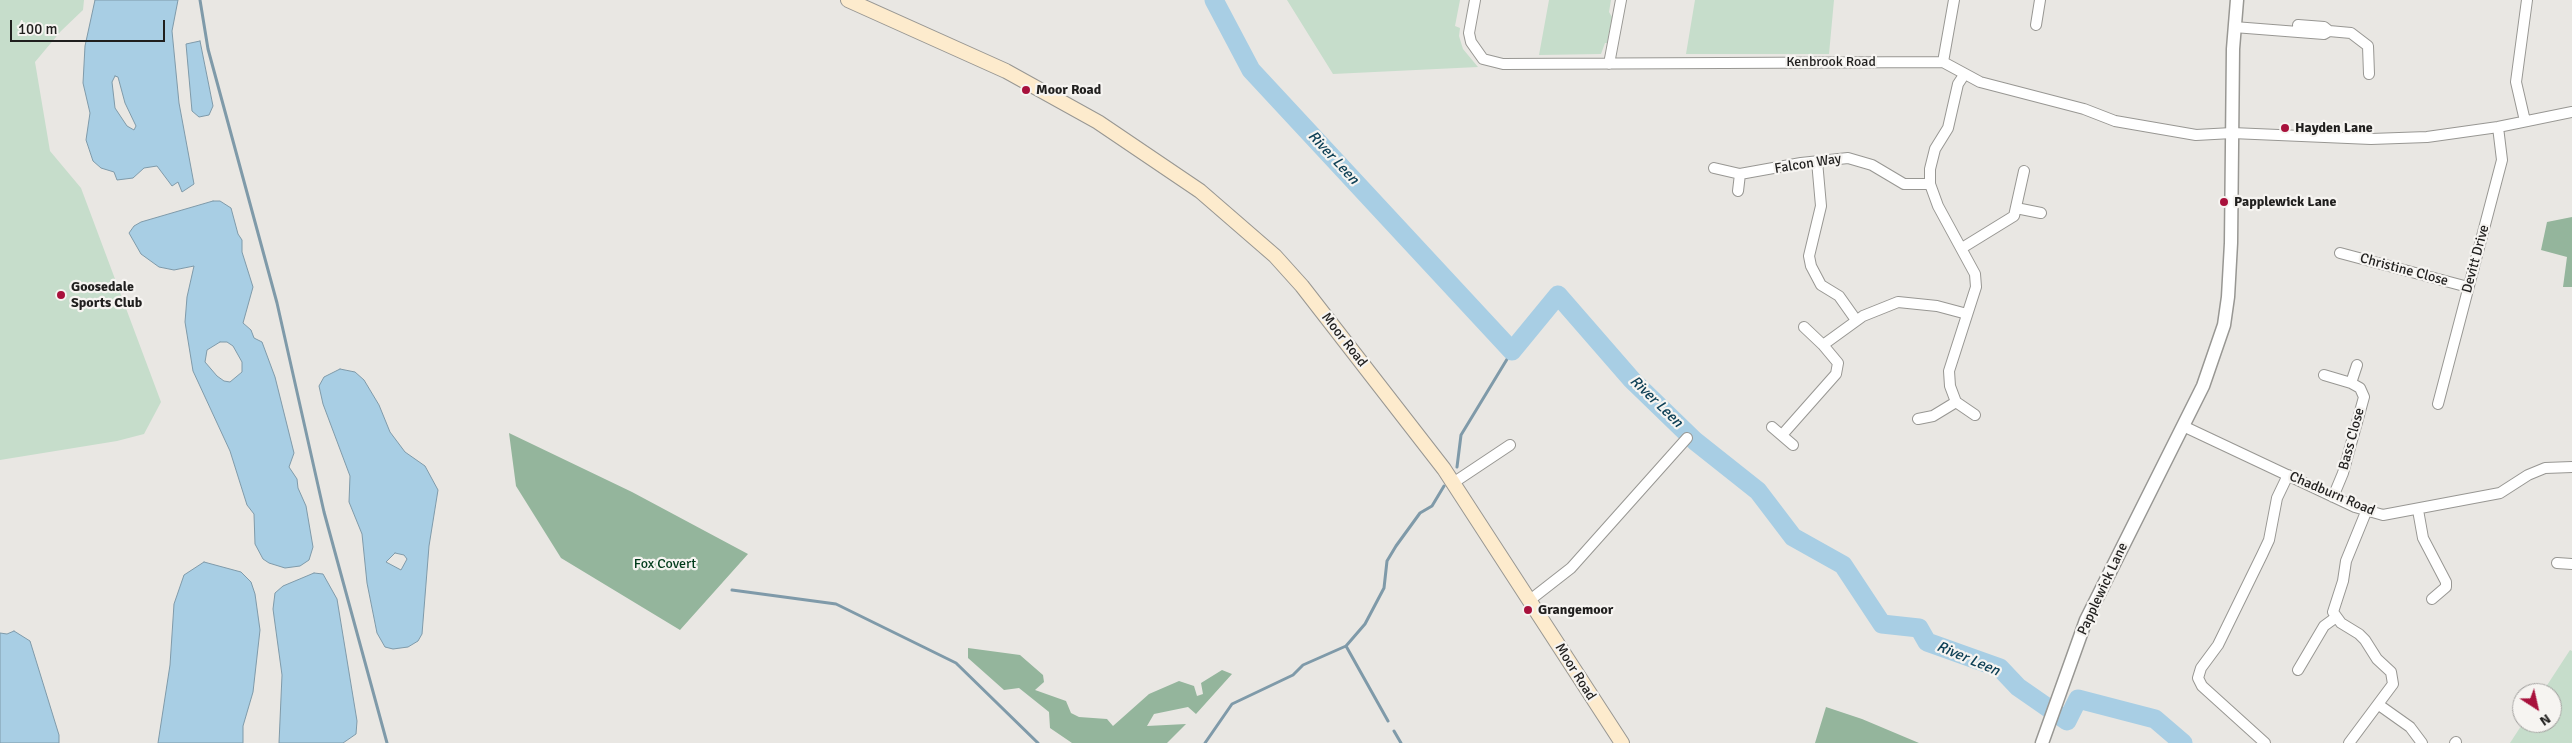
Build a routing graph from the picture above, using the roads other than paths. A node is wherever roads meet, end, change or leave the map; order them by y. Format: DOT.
graph roads {
  1 [pos="848,0"];
  2 [pos="1475,0"];
  3 [pos="1621,0"];
  4 [pos="1954,0"];
  5 [pos="2040,0"];
  6 [pos="2237,0"];
  7 [pos="2526,0"];
  8 [pos="2234,24"];
  9 [pos="2036,25"];
  10 [pos="1943,62"];
  11 [pos="1609,64"];
  12 [pos="2369,74"];
  13 [pos="1964,75"];
  14 [pos="2572,112"];
  15 [pos="2525,122"];
  16 [pos="2498,127"];
  17 [pos="2232,133"];
  18 [pos="1817,161"];
  19 [pos="1714,168"];
  20 [pos="2024,171"];
  21 [pos="1740,174"];
  22 [pos="1930,184"];
  23 [pos="1738,191"];
  24 [pos="2016,208"];
  25 [pos="2041,213"];
  26 [pos="1962,248"];
  27 [pos="2340,253"];
  28 [pos="2468,287"];
  29 [pos="1967,314"];
  30 [pos="1856,320"];
  31 [pos="1804,327"];
  32 [pos="1823,345"];
  33 [pos="2357,365"];
  34 [pos="2324,375"];
  35 [pos="2351,383"];
  36 [pos="2441,391"];
  37 [pos="2452,393"];
  38 [pos="1956,402"];
  39 [pos="2438,404"];
  40 [pos="1975,415"];
  41 [pos="1918,419"];
  42 [pos="1772,426"];
  43 [pos="2183,426"];
  44 [pos="1782,435"];
  45 [pos="1687,438"];
  46 [pos="1510,445"];
  47 [pos="1793,445"];
  48 [pos="2572,467"];
  49 [pos="2288,475"];
  50 [pos="1453,483"];
  51 [pos="2333,497"];
  52 [pos="2418,510"];
  53 [pos="2366,512"];
  54 [pos="2557,563"];
  55 [pos="2572,564"];
  56 [pos="2432,598"];
  57 [pos="1530,600"];
  58 [pos="2335,618"];
  59 [pos="2298,670"];
  60 [pos="2379,705"];
  61 [pos="1622,743"];
  62 [pos="2042,743"];
  63 [pos="2265,743"];
  64 [pos="2348,743"];
  65 [pos="2422,743"];
  1 -- 50 [label="main road, Moor Road"];
  2 -- 11 [label="street, Kenbrook Road"];
  3 -- 11 [label="street"];
  4 -- 10 [label="street"];
  5 -- 9 [label="street"];
  6 -- 8 [label="street, Papplewick Lane"];
  7 -- 15 [label="street"];
  8 -- 12 [label="street"];
  8 -- 17 [label="street, Papplewick Lane"];
  10 -- 11 [label="street, Kenbrook Road"];
  10 -- 13 [label="street"];
  13 -- 17 [label="street"];
  13 -- 22 [label="street"];
  14 -- 15 [label="street"];
  15 -- 16 [label="street"];
  16 -- 17 [label="street"];
  16 -- 28 [label="street, Devitt Drive"];
  17 -- 43 [label="street, Papplewick Lane"];
  18 -- 21 [label="street, Falcon Way"];
  18 -- 22 [label="street, Falcon Way"];
  18 -- 30 [label="street"];
  19 -- 21 [label="street, Falcon Way"];
  20 -- 24 [label="street"];
  21 -- 23 [label="street"];
  22 -- 26 [label="street"];
  24 -- 25 [label="street"];
  24 -- 26 [label="street"];
  26 -- 29 [label="street"];
  27 -- 28 [label="street, Christine Close"];
  28 -- 36 [label="street, Devitt Drive"];
  29 -- 30 [label="street"];
  29 -- 38 [label="street"];
  30 -- 32 [label="street"];
  31 -- 32 [label="street"];
  32 -- 44 [label="street"];
  33 -- 35 [label="street"];
  34 -- 35 [label="street"];
  35 -- 51 [label="street, Bass Close"];
  36 -- 37 [label="street"];
  36 -- 39 [label="street, Devitt Drive"];
  38 -- 40 [label="street"];
  38 -- 41 [label="street"];
  42 -- 44 [label="street"];
  43 -- 49 [label="street, Chadburn Road"];
  43 -- 62 [label="street, Papplewick Lane"];
  44 -- 47 [label="street"];
  45 -- 57 [label="street"];
  46 -- 50 [label="street"];
  48 -- 52 [label="street, Chadburn Road"];
  49 -- 51 [label="street, Chadburn Road"];
  49 -- 63 [label="street"];
  50 -- 57 [label="main road, Moor Road"];
  51 -- 53 [label="street, Chadburn Road"];
  52 -- 53 [label="street, Chadburn Road"];
  52 -- 56 [label="street"];
  53 -- 58 [label="street"];
  54 -- 55 [label="street"];
  57 -- 61 [label="main road, Moor Road"];
  58 -- 59 [label="street"];
  58 -- 60 [label="street"];
  60 -- 64 [label="street"];
  60 -- 65 [label="street"];
}
